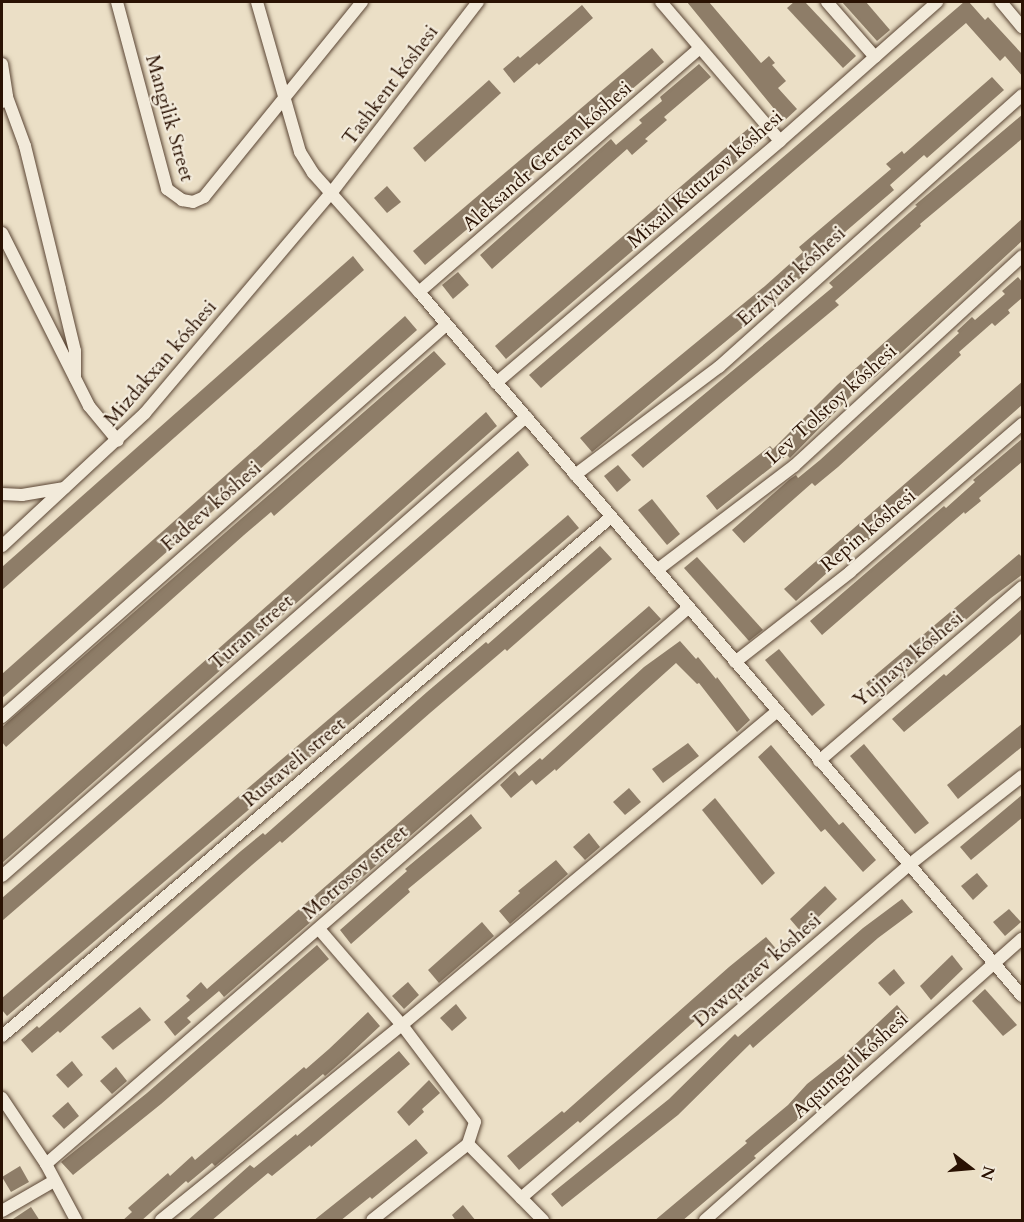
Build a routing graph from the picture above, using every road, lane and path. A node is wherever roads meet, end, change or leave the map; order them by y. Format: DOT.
graph roads {
  1 [pos="117,2"];
  2 [pos="256,2"];
  3 [pos="362,2"];
  4 [pos="478,2"];
  5 [pos="661,2"];
  6 [pos="827,2"];
  7 [pos="937,2"];
  8 [pos="1001,2"];
  9 [pos="1023,27"];
  10 [pos="700,48"];
  11 [pos="875,57"];
  12 [pos="2,64"];
  13 [pos="1023,94"];
  14 [pos="4,100"];
  15 [pos="284,100"];
  16 [pos="780,141"];
  17 [pos="332,192"];
  18 [pos="2,233"];
  19 [pos="1023,256"];
  20 [pos="419,292"];
  21 [pos="446,325"];
  22 [pos="75,378"];
  23 [pos="496,383"];
  24 [pos="526,417"];
  25 [pos="1023,424"];
  26 [pos="118,441"];
  27 [pos="576,476"];
  28 [pos="64,488"];
  29 [pos="2,494"];
  30 [pos="611,517"];
  31 [pos="2,546"];
  32 [pos="657,570"];
  33 [pos="1023,587"];
  34 [pos="688,608"];
  35 [pos="735,662"];
  36 [pos="777,712"];
  37 [pos="2,717"];
  38 [pos="819,761"];
  39 [pos="1023,776"];
  40 [pos="909,865"];
  41 [pos="2,876"];
  42 [pos="319,929"];
  43 [pos="1023,939"];
  44 [pos="993,963"];
  45 [pos="1023,996"];
  46 [pos="402,1025"];
  47 [pos="2,1036"];
  48 [pos="2,1098"];
  49 [pos="468,1144"];
  50 [pos="46,1164"];
  51 [pos="54,1181"];
  52 [pos="521,1198"];
  53 [pos="2,1211"];
  54 [pos="76,1221"];
  55 [pos="161,1221"];
  56 [pos="372,1221"];
  57 [pos="543,1221"];
  58 [pos="705,1221"];
  1 -- 15 [label="street, Mangilik Street"];
  2 -- 15 [label="street"];
  3 -- 15 [label="street, Mangilik Street"];
  4 -- 17 [label="street, Tashkent kóshesi"];
  5 -- 10 [label="street"];
  6 -- 11 [label="street"];
  7 -- 11 [label="street, Mixail Kutuzov kóshesi"];
  8 -- 9 [label="street"];
  10 -- 16 [label="street"];
  10 -- 20 [label="street, Aleksandr Gercen kóshesi"];
  11 -- 16 [label="street, Mixail Kutuzov kóshesi"];
  12 -- 14 [label="street"];
  13 -- 27 [label="street, Erziyuar kóshesi"];
  14 -- 22 [label="street"];
  15 -- 17 [label="street"];
  16 -- 23 [label="street, Mixail Kutuzov kóshesi"];
  17 -- 20 [label="street"];
  17 -- 26 [label="street, Mizdakxan kóshesi"];
  18 -- 22 [label="street"];
  19 -- 32 [label="street, Lev Tolstoy kóshesi"];
  20 -- 21 [label="street"];
  21 -- 23 [label="street"];
  21 -- 37 [label="street, Fadeev kóshesi"];
  22 -- 26 [label="street"];
  23 -- 24 [label="street"];
  24 -- 27 [label="street"];
  24 -- 41 [label="street, Turan street"];
  25 -- 35 [label="street, Repin kóshesi"];
  26 -- 28 [label="street, Mizdakxan kóshesi"];
  27 -- 30 [label="street"];
  28 -- 29 [label="street"];
  28 -- 31 [label="street, Mizdakxan kóshesi"];
  30 -- 32 [label="street"];
  30 -- 47 [label="street, Rustaveli street"];
  32 -- 34 [label="street"];
  33 -- 38 [label="street, Yujnaya kóshesi"];
  34 -- 35 [label="street"];
  34 -- 42 [label="street, Motrosov street"];
  35 -- 36 [label="street"];
  36 -- 38 [label="street"];
  36 -- 46 [label="street"];
  38 -- 40 [label="street"];
  39 -- 40 [label="street, Dawqaraev kóshesi"];
  40 -- 44 [label="street"];
  40 -- 52 [label="street, Dawqaraev kóshesi"];
  42 -- 46 [label="street"];
  42 -- 50 [label="street, Motrosov street"];
  43 -- 44 [label="street, Aqsungul kóshesi"];
  44 -- 45 [label="street"];
  44 -- 58 [label="street, Aqsungul kóshesi"];
  46 -- 49 [label="street"];
  46 -- 55 [label="street"];
  48 -- 50 [label="street"];
  49 -- 52 [label="street"];
  49 -- 56 [label="street"];
  50 -- 51 [label="street"];
  51 -- 53 [label="street"];
  51 -- 54 [label="street"];
  52 -- 57 [label="street"];
}
